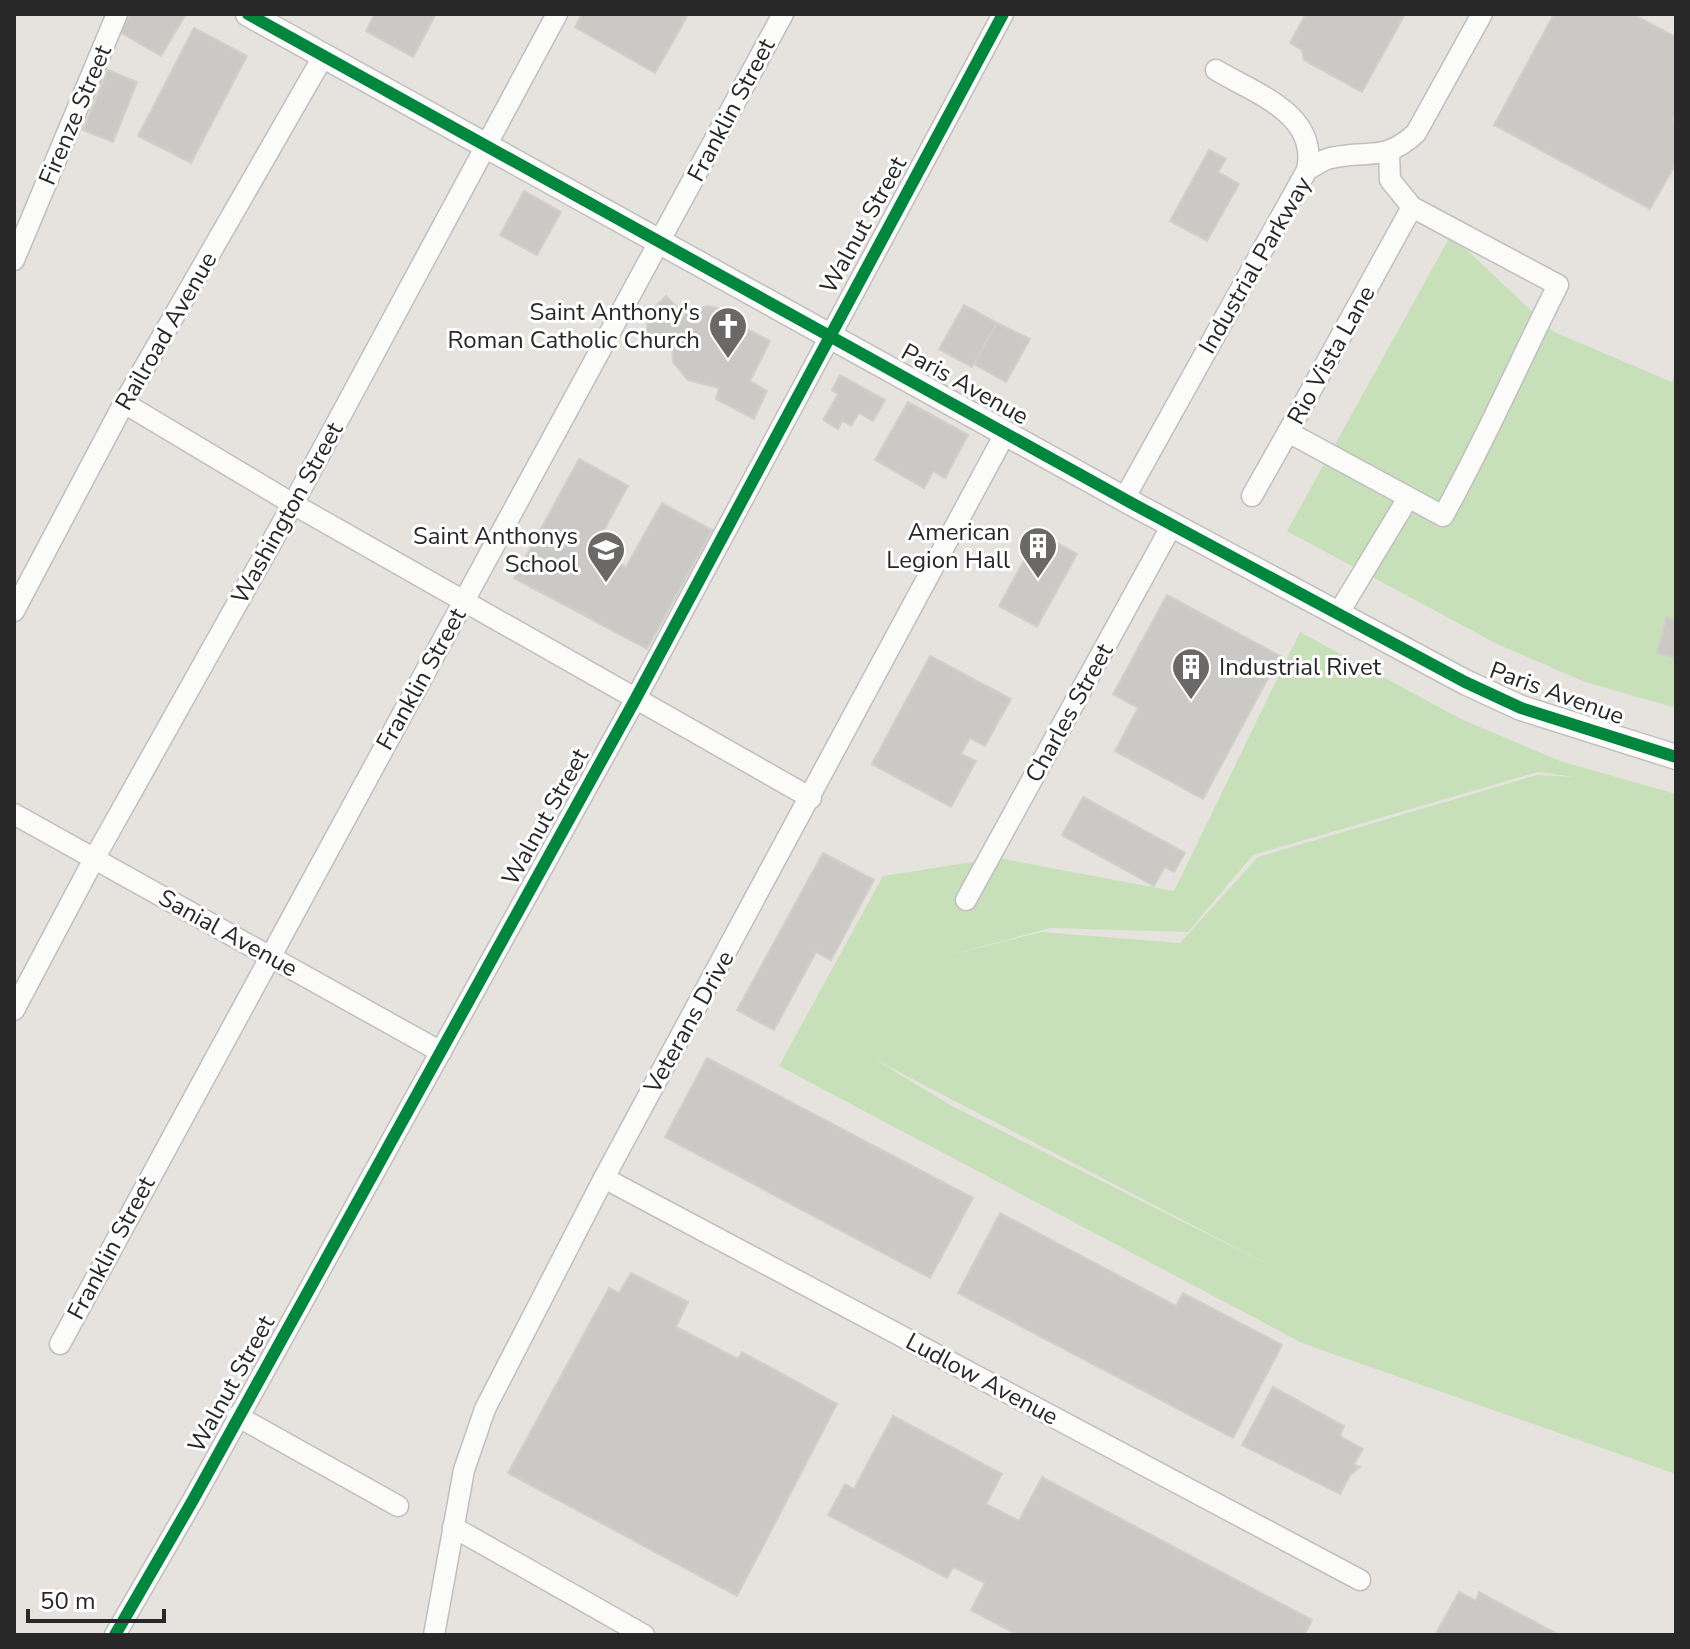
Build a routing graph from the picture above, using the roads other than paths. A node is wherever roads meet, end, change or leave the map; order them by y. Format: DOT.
graph roads {
  1 [pos="117,14"];
  2 [pos="248,14"];
  3 [pos="557,14"];
  4 [pos="783,14"];
  5 [pos="1003,14"];
  6 [pos="1482,14"];
  7 [pos="324,55"];
  8 [pos="1216,70"];
  9 [pos="487,143"];
  10 [pos="1389,153"];
  11 [pos="1307,170"];
  12 [pos="1412,207"];
  13 [pos="662,242"];
  14 [pos="14,260"];
  15 [pos="829,334"];
  16 [pos="124,403"];
  17 [pos="1006,432"];
  18 [pos="1288,432"];
  19 [pos="1252,496"];
  20 [pos="1408,498"];
  21 [pos="1124,499"];
  22 [pos="293,504"];
  23 [pos="1172,525"];
  24 [pos="465,601"];
  25 [pos="14,611"];
  26 [pos="1338,614"];
  27 [pos="635,700"];
  28 [pos="1676,757"];
  29 [pos="811,798"];
  30 [pos="14,814"];
  31 [pos="94,859"];
  32 [pos="966,900"];
  33 [pos="268,955"];
  34 [pos="14,1010"];
  35 [pos="441,1052"];
  36 [pos="604,1178"];
  37 [pos="60,1344"];
  38 [pos="237,1416"];
  39 [pos="398,1506"];
  40 [pos="453,1527"];
  41 [pos="1360,1580"];
  42 [pos="115,1635"];
  43 [pos="434,1635"];
  44 [pos="644,1635"];
  1 -- 14 [label="street, Firenze Street"];
  2 -- 7 [label="street, Paris Avenue"];
  3 -- 9 [label="street, Washington Street"];
  4 -- 13 [label="street, Franklin Street"];
  5 -- 15 [label="street, Walnut Street"];
  6 -- 10 [label="street"];
  7 -- 9 [label="street, Paris Avenue"];
  7 -- 16 [label="street, Railroad Avenue"];
  8 -- 11 [label="street"];
  9 -- 13 [label="street, Paris Avenue"];
  9 -- 22 [label="street, Washington Street"];
  10 -- 11 [label="street, Industrial Parkway"];
  10 -- 12 [label="street"];
  11 -- 21 [label="street, Industrial Parkway"];
  12 -- 18 [label="street, Rio Vista Lane"];
  12 -- 20 [label="street, Rio Vista Lane"];
  13 -- 15 [label="street, Paris Avenue"];
  13 -- 24 [label="street, Franklin Street"];
  15 -- 17 [label="street, Paris Avenue"];
  15 -- 27 [label="street, Walnut Street"];
  16 -- 22 [label="street"];
  16 -- 25 [label="street, Railroad Avenue"];
  17 -- 21 [label="street, Paris Avenue"];
  17 -- 29 [label="street, Veterans Drive"];
  18 -- 19 [label="street"];
  18 -- 20 [label="street, Rio Vista Lane"];
  20 -- 26 [label="street"];
  21 -- 23 [label="street, Paris Avenue"];
  22 -- 24 [label="street"];
  22 -- 31 [label="street, Washington Street"];
  23 -- 26 [label="street, Paris Avenue"];
  23 -- 32 [label="street, Charles Street"];
  24 -- 27 [label="street"];
  24 -- 33 [label="street, Franklin Street"];
  26 -- 28 [label="street, Paris Avenue"];
  27 -- 29 [label="street"];
  27 -- 35 [label="street, Walnut Street"];
  29 -- 36 [label="street, Veterans Drive"];
  30 -- 31 [label="street, Sanial Avenue"];
  31 -- 33 [label="street, Sanial Avenue"];
  31 -- 34 [label="street, Washington Street"];
  33 -- 35 [label="street, Sanial Avenue"];
  33 -- 37 [label="street, Franklin Street"];
  35 -- 38 [label="street, Walnut Street"];
  36 -- 40 [label="street, Veterans Drive"];
  36 -- 41 [label="street, Ludlow Avenue"];
  38 -- 39 [label="street"];
  38 -- 42 [label="street, Walnut Street"];
  40 -- 43 [label="street, Veterans Drive"];
  40 -- 44 [label="street"];
}
